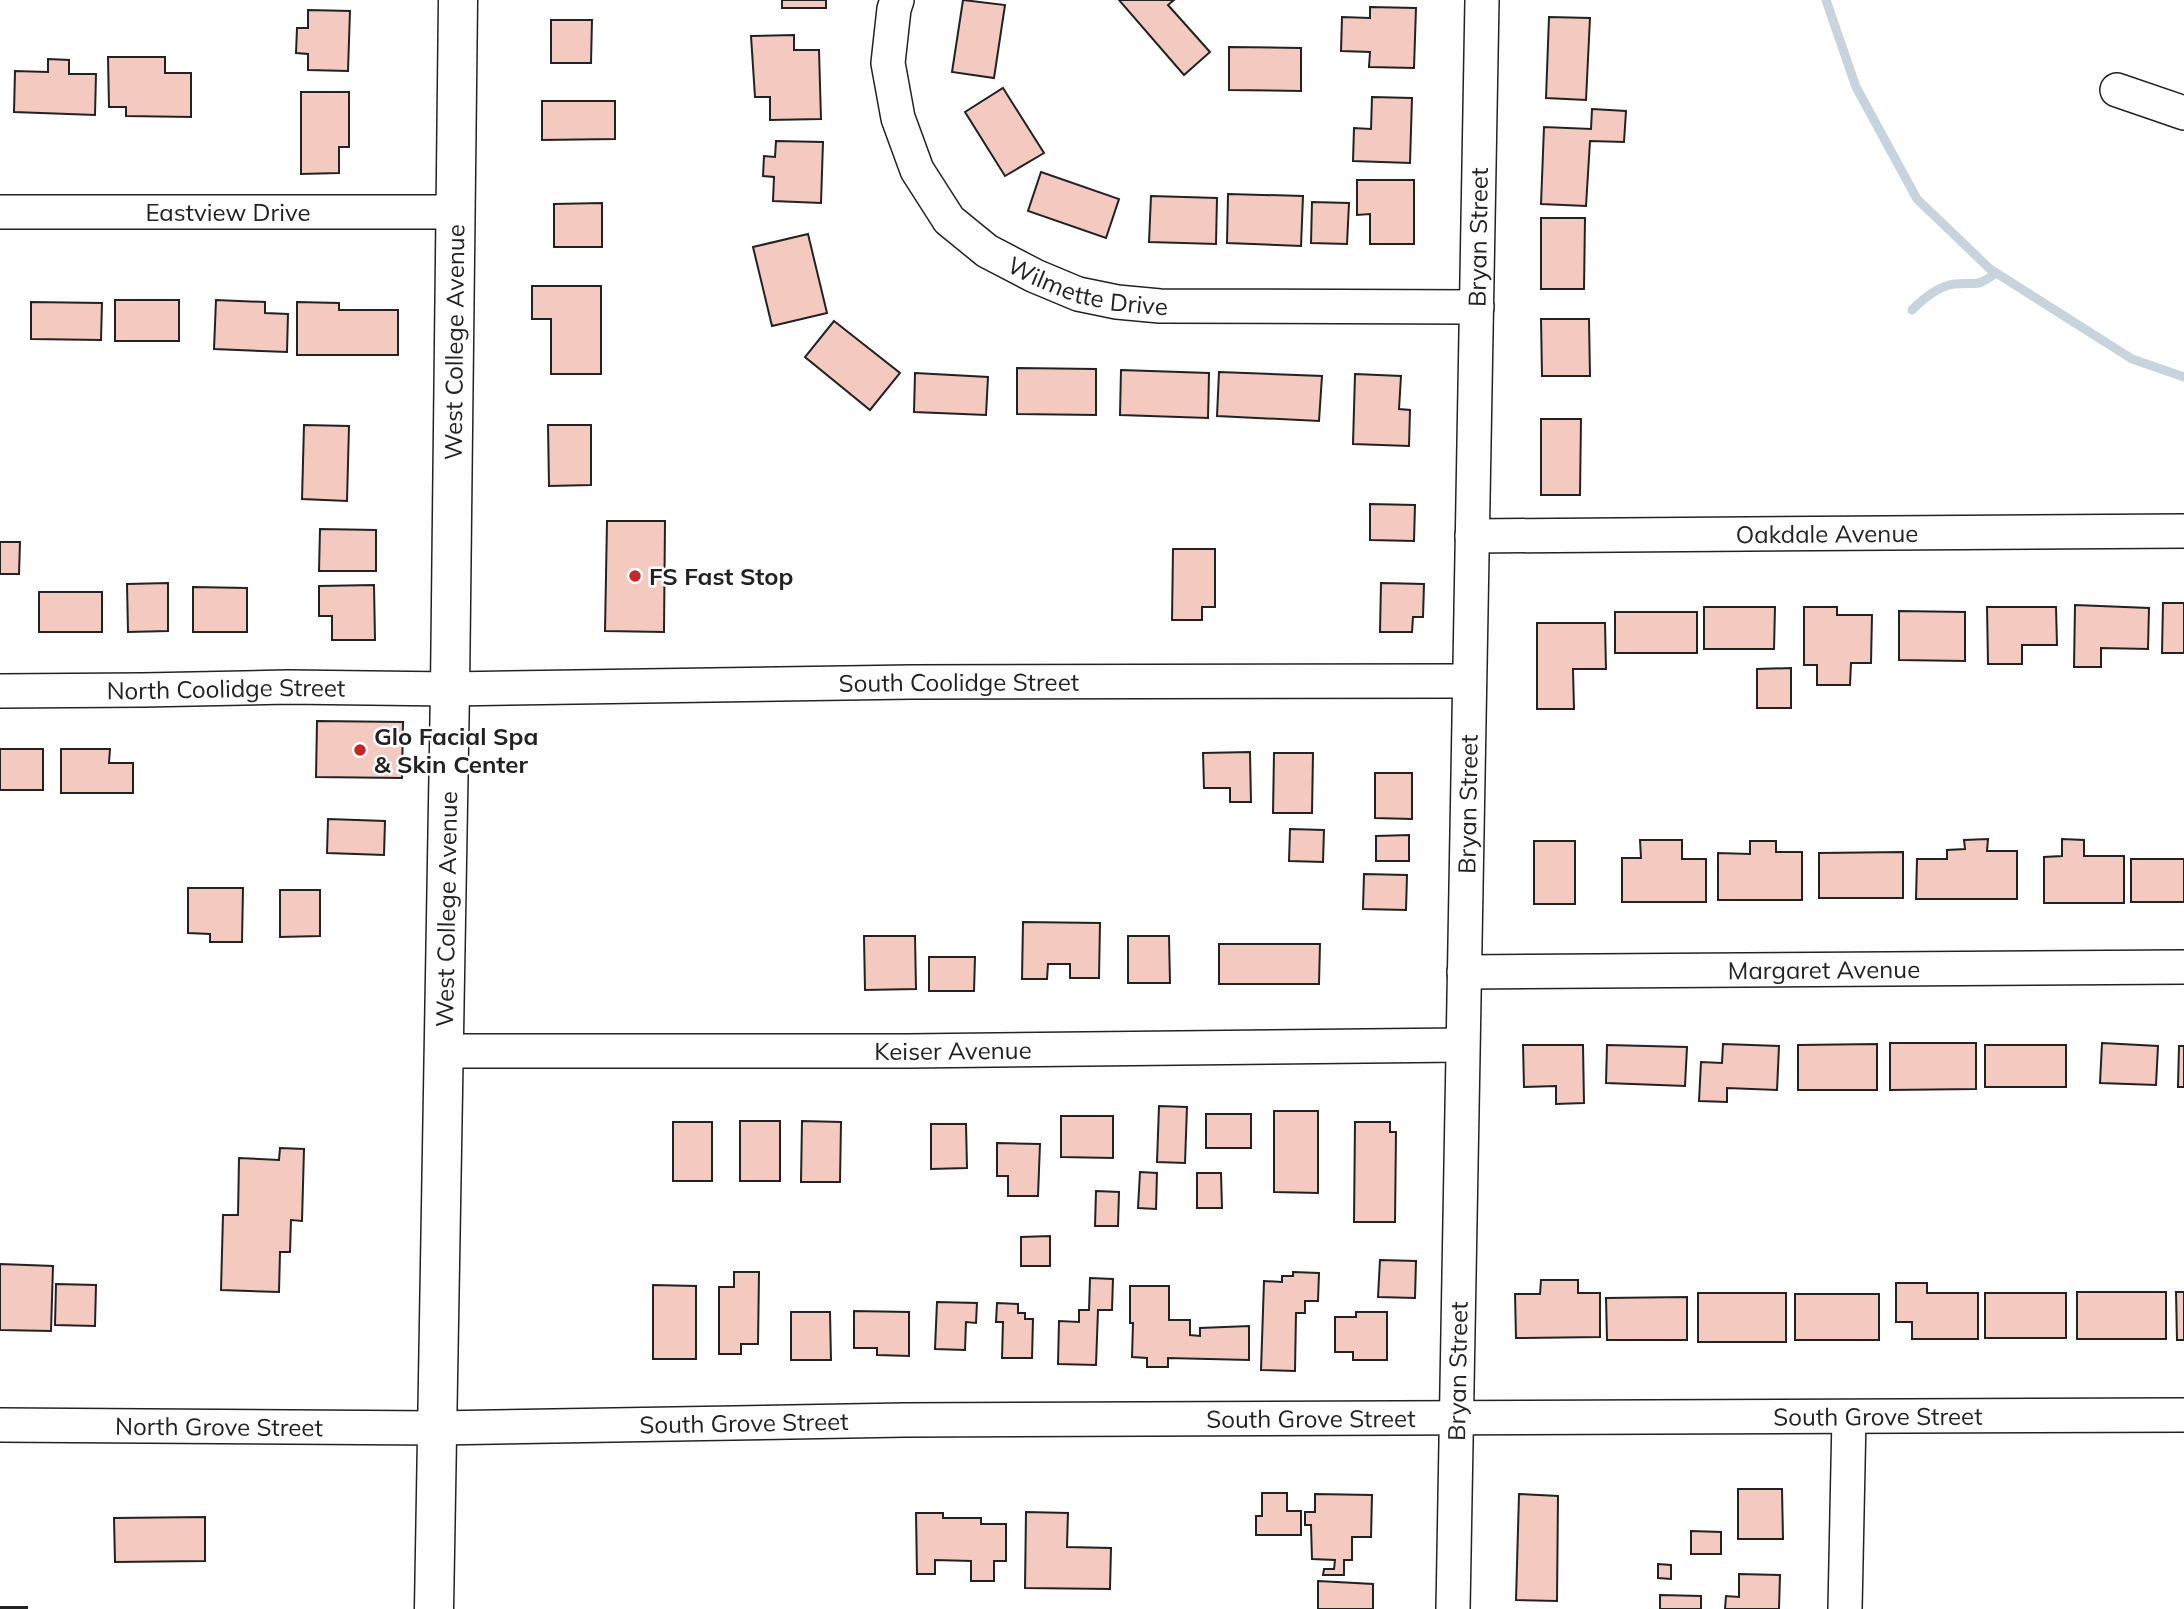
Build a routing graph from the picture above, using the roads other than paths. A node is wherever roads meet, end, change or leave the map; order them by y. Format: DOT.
graph roads {
  1 [pos="458,0"];
  2 [pos="897,0"];
  3 [pos="1482,0"];
  4 [pos="2116,90"];
  5 [pos="2184,113"];
  6 [pos="0,212"];
  7 [pos="455,212"];
  8 [pos="1477,307"];
  9 [pos="2184,531"];
  10 [pos="1472,536"];
  11 [pos="1469,681"];
  12 [pos="450,690"];
  13 [pos="0,691"];
  14 [pos="2184,967"];
  15 [pos="1464,972"];
  16 [pos="1462,1045"];
  17 [pos="444,1051"];
  18 [pos="2184,1415"];
  19 [pos="1849,1417"];
  20 [pos="1456,1419"];
  21 [pos="0,1425"];
  22 [pos="437,1428"];
  23 [pos="434,1609"];
  24 [pos="1453,1609"];
  25 [pos="1845,1609"];
  1 -- 7 [label="main road, West College Avenue"];
  2 -- 8 [label="street, Wilmette Drive"];
  3 -- 8 [label="street, Bryan Street"];
  4 -- 5 [label="street"];
  6 -- 7 [label="street, Eastview Drive"];
  7 -- 12 [label="main road, West College Avenue"];
  8 -- 10 [label="street, Bryan Street"];
  9 -- 10 [label="street, Oakdale Avenue"];
  10 -- 11 [label="street, Bryan Street"];
  11 -- 12 [label="street, South Coolidge Street"];
  11 -- 15 [label="street, Bryan Street"];
  12 -- 13 [label="street, North Coolidge Street"];
  12 -- 17 [label="main road, West College Avenue"];
  14 -- 15 [label="street, Margaret Avenue"];
  15 -- 16 [label="street, Bryan Street"];
  16 -- 17 [label="street, Keiser Avenue"];
  16 -- 20 [label="street, Bryan Street"];
  17 -- 22 [label="main road, West College Avenue"];
  18 -- 19 [label="street, South Grove Street"];
  19 -- 20 [label="street, South Grove Street"];
  19 -- 25 [label="street"];
  20 -- 22 [label="street, South Grove Street"];
  20 -- 24 [label="street, Bryan Street"];
  21 -- 22 [label="street, North Grove Street"];
  22 -- 23 [label="main road, West College Avenue"];
}
